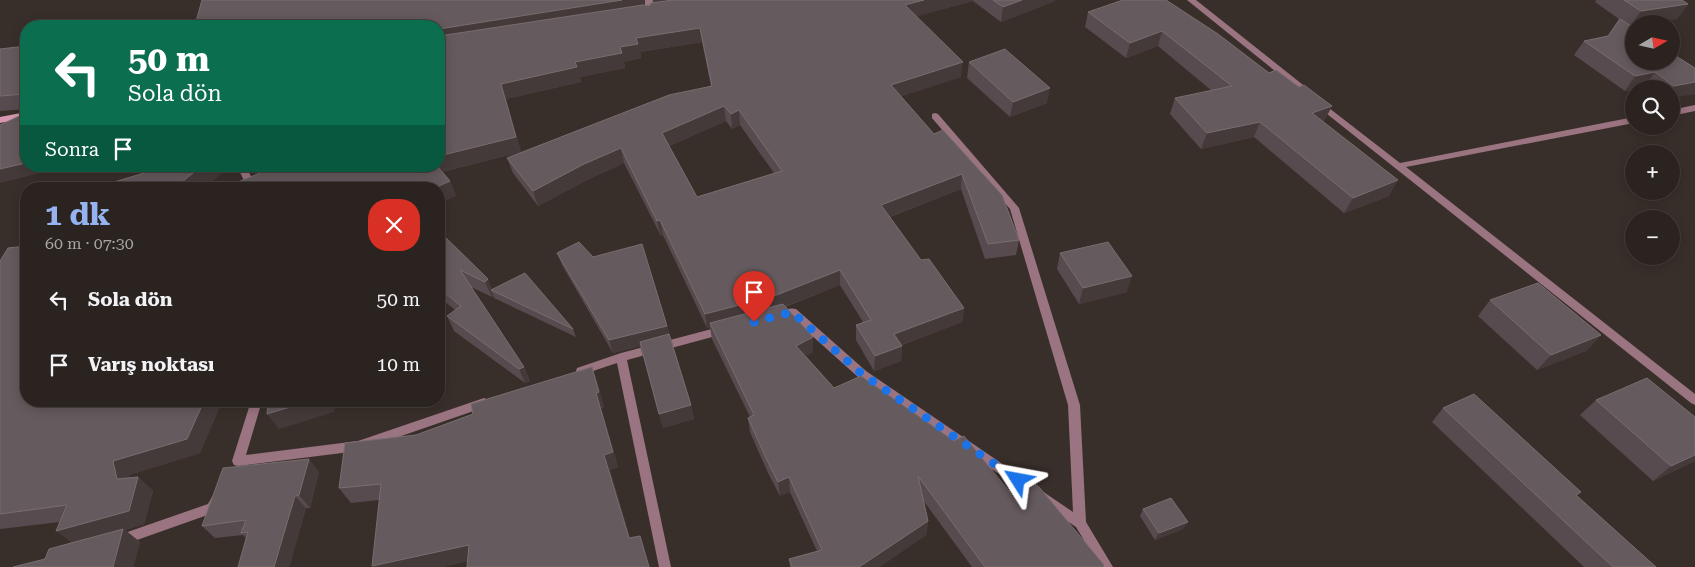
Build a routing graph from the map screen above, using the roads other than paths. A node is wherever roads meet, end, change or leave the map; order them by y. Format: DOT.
graph roads {
  1 [pos="649,0"];
  2 [pos="1190,0"];
  3 [pos="659,15"];
  4 [pos="649,17"];
  5 [pos="639,18"];
  6 [pos="1695,108"];
  7 [pos="1680,111"];
  8 [pos="20,116"];
  9 [pos="935,116"];
  10 [pos="0,120"];
  11 [pos="1625,122"];
  12 [pos="1399,166"];
  13 [pos="764,319"];
  14 [pos="735,327"];
  15 [pos="620,357"];
  16 [pos="574,373"];
  17 [pos="498,398"];
  18 [pos="1695,400"];
  19 [pos="255,407"];
  20 [pos="221,492"];
  21 [pos="1080,523"];
  22 [pos="112,542"];
  23 [pos="665,567"];
  24 [pos="1107,567"];
  1 -- 4 [label="street"];
  2 -- 12 [label="street"];
  3 -- 4 [label="main road"];
  4 -- 5 [label="main road"];
  6 -- 7 [label="street"];
  8 -- 10 [label="main road"];
  9 -- 21 [label="street"];
  11 -- 12 [label="street"];
  12 -- 18 [label="street"];
  13 -- 21 [label="street"];
  14 -- 15 [label="street"];
  15 -- 16 [label="street"];
  15 -- 23 [label="street"];
  17 -- 19 [label="street"];
  20 -- 22 [label="street"];
  21 -- 24 [label="street"];
}
